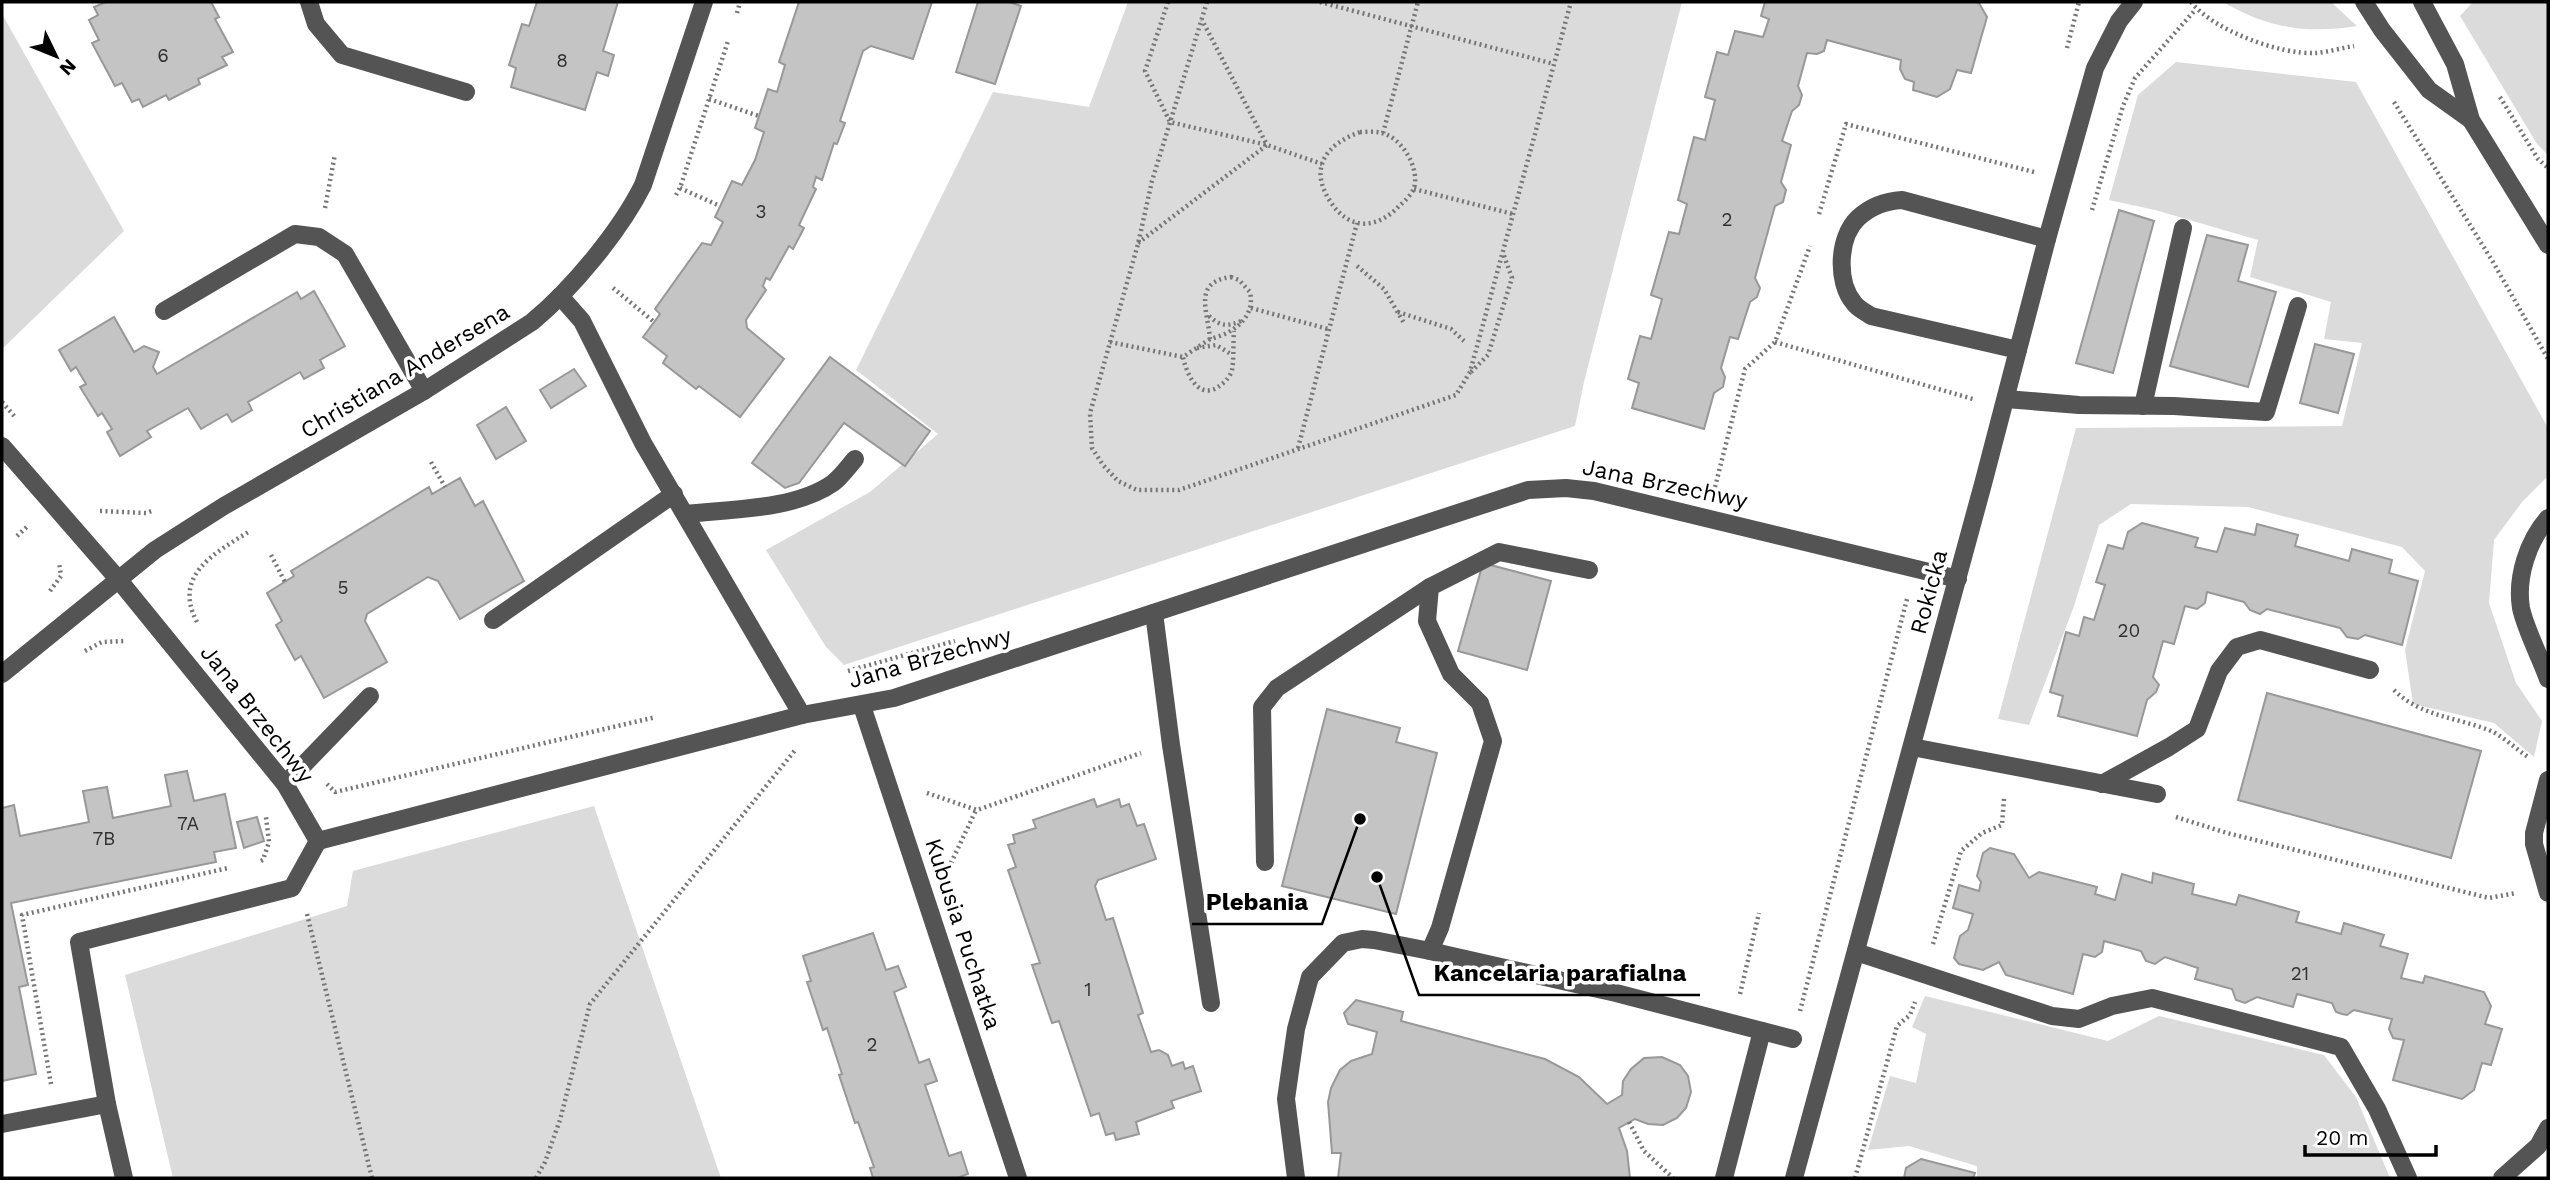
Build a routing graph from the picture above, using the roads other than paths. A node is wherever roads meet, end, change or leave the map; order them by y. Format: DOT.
graph roads {
  1 [pos="309,2"];
  2 [pos="704,2"];
  3 [pos="2134,2"];
  4 [pos="2150,2"];
  5 [pos="2364,2"];
  6 [pos="2422,2"];
  7 [pos="2119,21"];
  8 [pos="466,92"];
  9 [pos="2471,120"];
  10 [pos="2183,228"];
  11 [pos="2047,239"];
  12 [pos="2548,245"];
  13 [pos="560,296"];
  14 [pos="2298,306"];
  15 [pos="164,311"];
  16 [pos="2018,350"];
  17 [pos="424,391"];
  18 [pos="2006,399"];
  19 [pos="2143,406"];
  20 [pos="2,446"];
  21 [pos="855,459"];
  22 [pos="674,494"];
  23 [pos="685,514"];
  24 [pos="2548,518"];
  25 [pos="1589,570"];
  26 [pos="118,579"];
  27 [pos="1958,579"];
  28 [pos="1430,587"];
  29 [pos="1154,613"];
  30 [pos="493,620"];
  31 [pos="2370,670"];
  32 [pos="2,674"];
  33 [pos="2548,679"];
  34 [pos="369,696"];
  35 [pos="862,706"];
  36 [pos="802,715"];
  37 [pos="1912,747"];
  38 [pos="2548,780"];
  39 [pos="2102,783"];
  40 [pos="285,784"];
  41 [pos="2157,794"];
  42 [pos="318,841"];
  43 [pos="1265,862"];
  44 [pos="2548,893"];
  45 [pos="1430,951"];
  46 [pos="1856,952"];
  47 [pos="1211,1003"];
  48 [pos="1762,1031"];
  49 [pos="1793,1039"];
  50 [pos="107,1104"];
  51 [pos="2,1124"];
  52 [pos="2548,1128"];
  53 [pos="124,1178"];
  54 [pos="1018,1178"];
  55 [pos="1296,1178"];
  56 [pos="1724,1178"];
  57 [pos="1794,1178"];
  58 [pos="2408,1178"];
  59 [pos="2502,1178"];
  1 -- 8 [label="street"];
  2 -- 13 [label="street, Christiana Andersena"];
  3 -- 7 [label="street, Rokicka"];
  4 -- 7 [label="street"];
  5 -- 9 [label="street"];
  6 -- 9 [label="street"];
  7 -- 11 [label="street, Rokicka"];
  9 -- 12 [label="street"];
  10 -- 19 [label="street"];
  11 -- 16 [label="street, Rokicka"];
  11 -- 16 [label="street"];
  13 -- 17 [label="street, Christiana Andersena"];
  13 -- 22 [label="street"];
  14 -- 19 [label="street"];
  15 -- 17 [label="street"];
  16 -- 18 [label="street, Rokicka"];
  17 -- 26 [label="street, Christiana Andersena"];
  18 -- 19 [label="street"];
  18 -- 27 [label="street, Rokicka"];
  20 -- 26 [label="street, Jana Brzechwy"];
  21 -- 23 [label="street"];
  22 -- 23 [label="street"];
  22 -- 30 [label="street"];
  23 -- 36 [label="street"];
  24 -- 33 [label="street"];
  25 -- 28 [label="street"];
  26 -- 32 [label="street, Christiana Andersena"];
  26 -- 40 [label="street, Jana Brzechwy"];
  27 -- 29 [label="street, Jana Brzechwy"];
  27 -- 37 [label="street, Rokicka"];
  28 -- 43 [label="street"];
  28 -- 45 [label="street"];
  29 -- 35 [label="street, Jana Brzechwy"];
  29 -- 47 [label="street"];
  31 -- 39 [label="street"];
  34 -- 40 [label="street"];
  35 -- 36 [label="street, Jana Brzechwy"];
  35 -- 54 [label="street, Kubusia Puchatka"];
  36 -- 42 [label="street, Jana Brzechwy"];
  37 -- 39 [label="street"];
  37 -- 46 [label="street, Rokicka"];
  38 -- 44 [label="street"];
  39 -- 41 [label="street"];
  40 -- 42 [label="street, Jana Brzechwy"];
  42 -- 50 [label="street"];
  45 -- 48 [label="street"];
  45 -- 55 [label="street"];
  46 -- 57 [label="street, Rokicka"];
  46 -- 58 [label="street"];
  48 -- 49 [label="street"];
  48 -- 56 [label="street"];
  50 -- 51 [label="street"];
  50 -- 53 [label="street"];
  52 -- 59 [label="street"];
}
